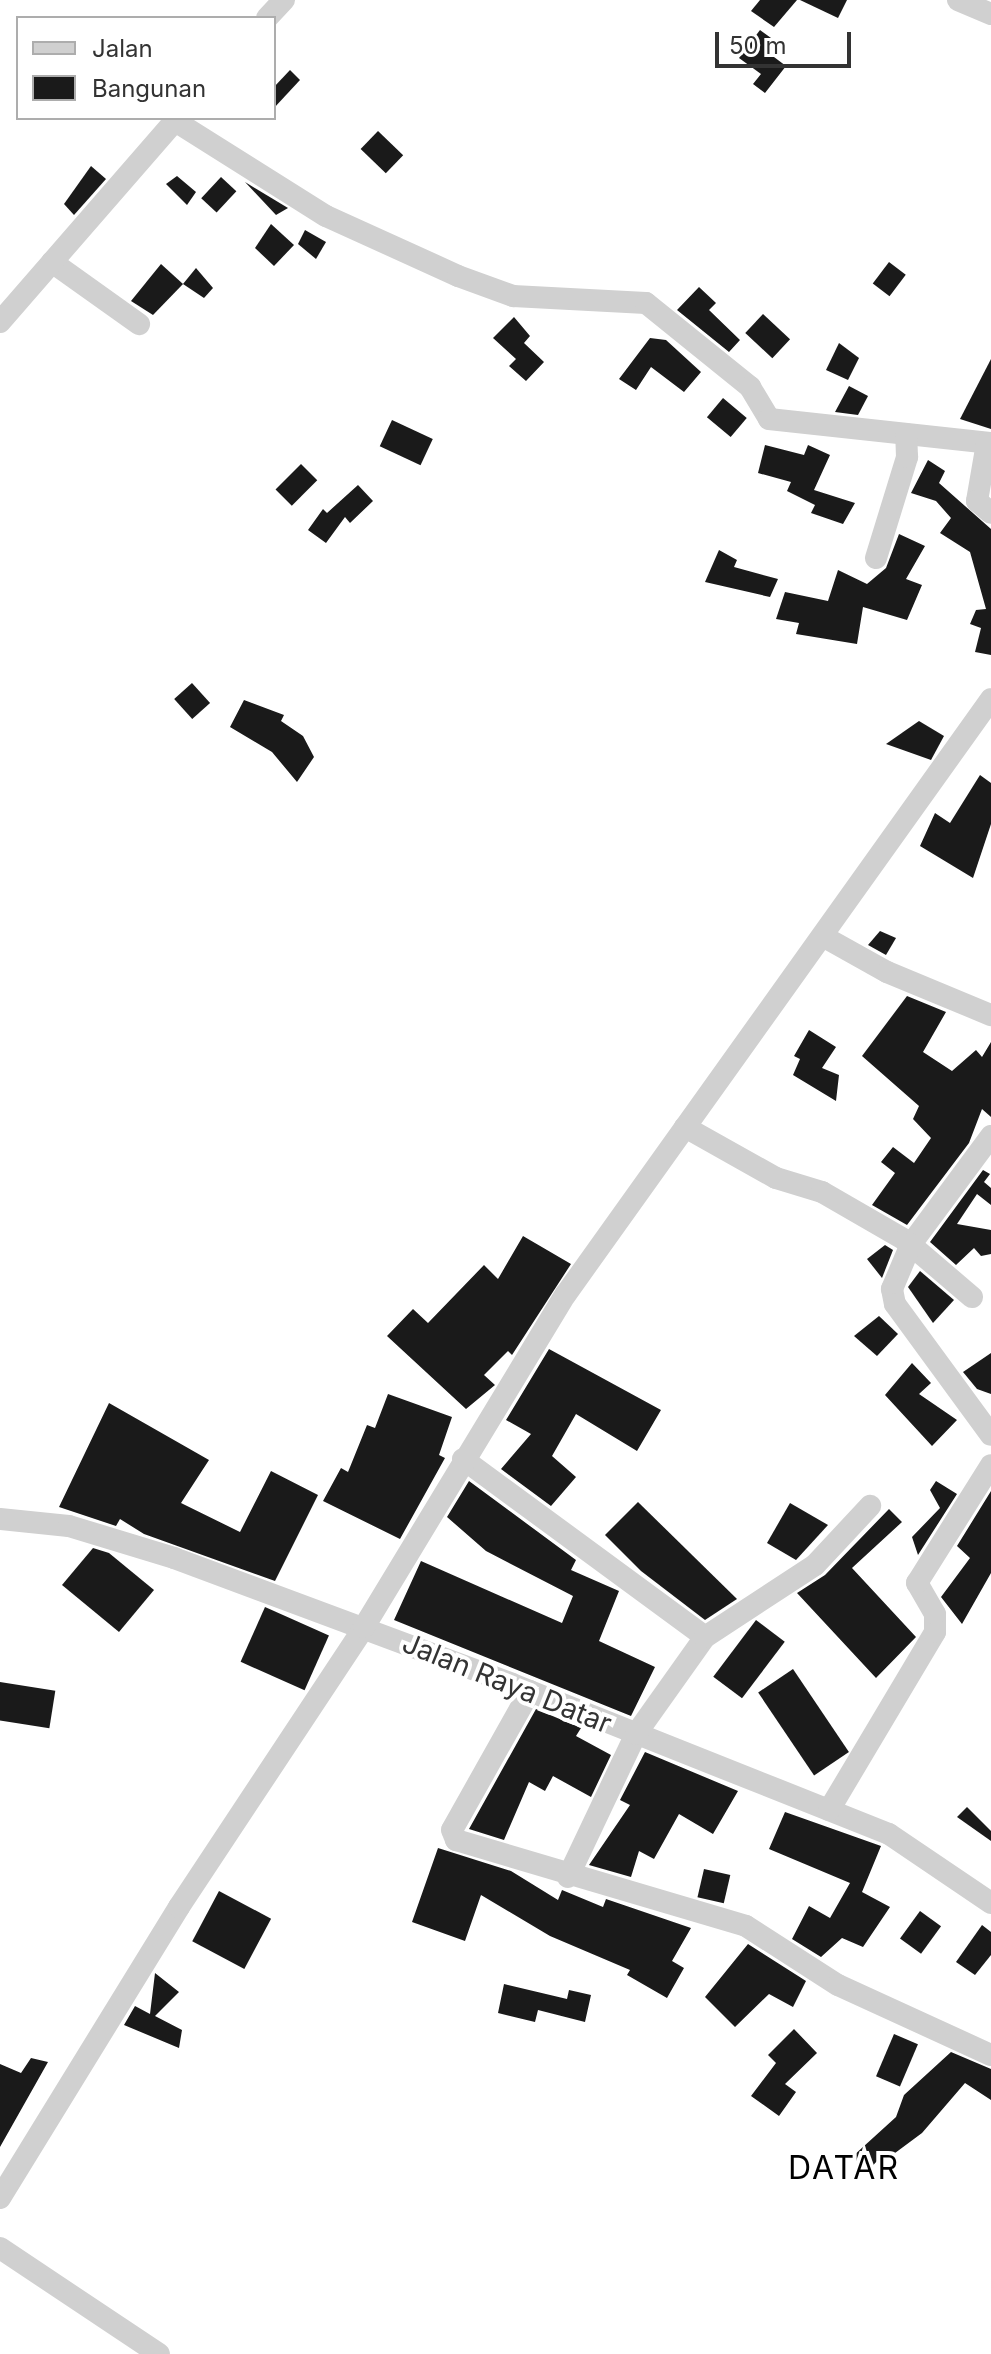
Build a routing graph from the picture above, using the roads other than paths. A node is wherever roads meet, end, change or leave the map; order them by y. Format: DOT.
graph roads {
  1 [pos="284,0"];
  2 [pos="958,0"];
  3 [pos="991,14"];
  4 [pos="269,16"];
  5 [pos="175,120"];
  6 [pos="178,120"];
  7 [pos="52,262"];
  8 [pos="0,322"];
  9 [pos="139,324"];
  10 [pos="906,434"];
  11 [pos="989,443"];
  12 [pos="991,513"];
  13 [pos="876,558"];
  14 [pos="991,699"];
  15 [pos="826,938"];
  16 [pos="991,1015"];
  17 [pos="685,1127"];
  18 [pos="991,1136"];
  19 [pos="911,1244"];
  20 [pos="972,1297"];
  21 [pos="991,1435"];
  22 [pos="463,1459"];
  23 [pos="991,1465"];
  24 [pos="870,1506"];
  25 [pos="0,1519"];
  26 [pos="364,1627"];
  27 [pos="705,1637"];
  28 [pos="530,1691"];
  29 [pos="636,1734"];
  30 [pos="829,1810"];
  31 [pos="568,1877"];
  32 [pos="991,1903"];
  33 [pos="991,2055"];
  34 [pos="0,2198"];
  35 [pos="0,2248"];
  36 [pos="159,2354"];
  1 -- 4 [label="street"];
  2 -- 3 [label="street"];
  5 -- 7 [label="street"];
  6 -- 10 [label="street"];
  7 -- 8 [label="street"];
  7 -- 9 [label="street"];
  10 -- 11 [label="street"];
  10 -- 13 [label="street"];
  11 -- 12 [label="street"];
  14 -- 15 [label="street"];
  15 -- 16 [label="street"];
  15 -- 17 [label="street"];
  17 -- 19 [label="street"];
  17 -- 22 [label="street"];
  18 -- 19 [label="street"];
  19 -- 20 [label="street"];
  19 -- 21 [label="street"];
  22 -- 26 [label="street"];
  22 -- 27 [label="street"];
  23 -- 30 [label="street"];
  24 -- 27 [label="street"];
  25 -- 26 [label="street, Jalan Raya Datar"];
  26 -- 28 [label="street, Jalan Raya Datar"];
  26 -- 34 [label="street"];
  27 -- 29 [label="street"];
  28 -- 29 [label="street, Jalan Raya Datar"];
  28 -- 31 [label="street"];
  29 -- 30 [label="street, Jalan Raya Datar"];
  29 -- 31 [label="street"];
  30 -- 32 [label="street, Jalan Raya Datar"];
  31 -- 33 [label="street"];
  35 -- 36 [label="street"];
}
